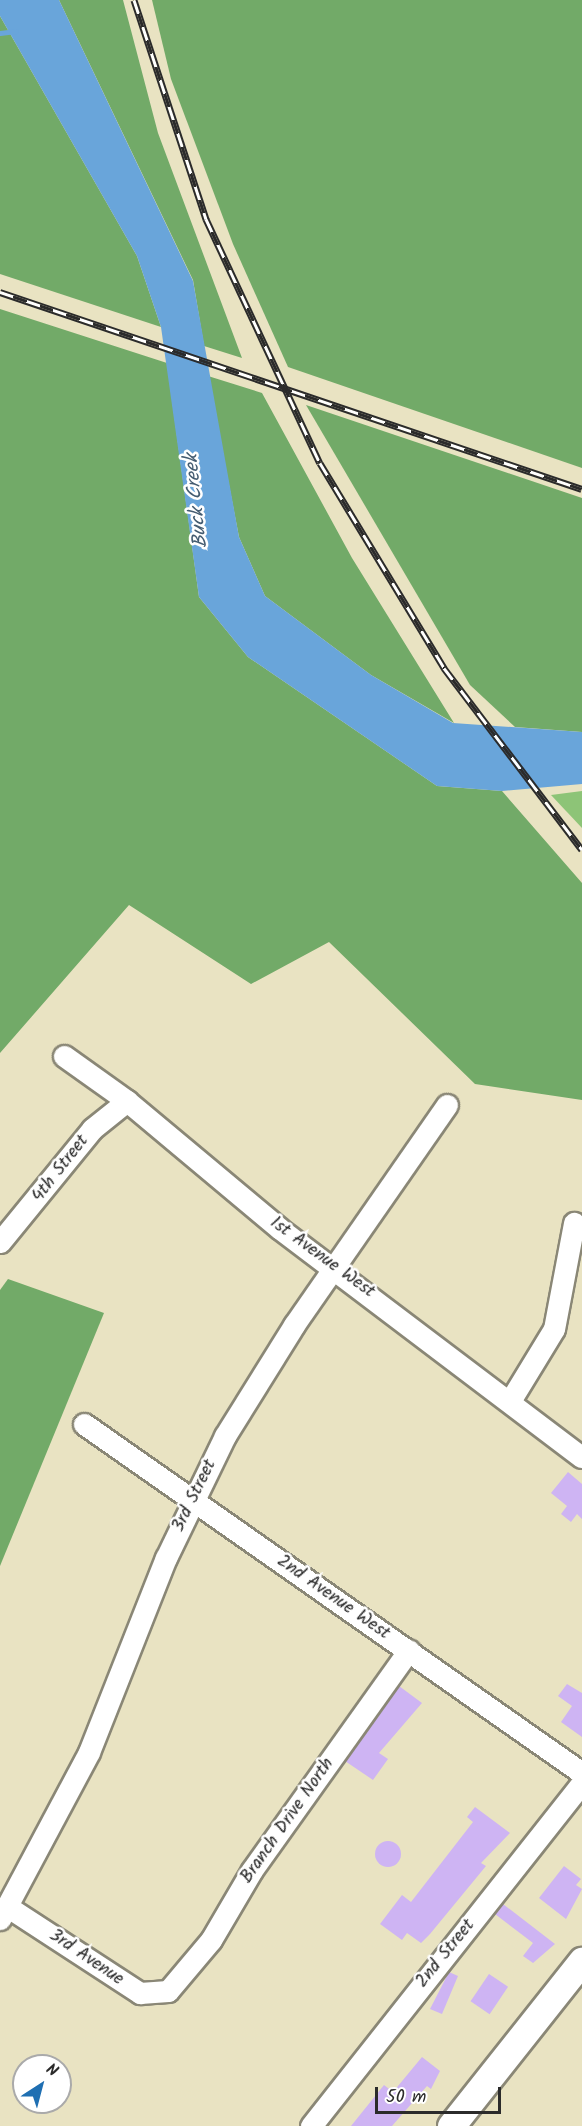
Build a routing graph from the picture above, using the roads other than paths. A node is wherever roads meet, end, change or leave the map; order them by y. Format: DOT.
graph roads {
  1 [pos="64,1056"];
  2 [pos="127,1101"];
  3 [pos="447,1105"];
  4 [pos="574,1223"];
  5 [pos="0,1242"];
  6 [pos="336,1269"];
  7 [pos="510,1401"];
  8 [pos="84,1424"];
  9 [pos="582,1457"];
  10 [pos="193,1497"];
  11 [pos="409,1650"];
  12 [pos="582,1773"];
  13 [pos="582,1783"];
  14 [pos="4,1913"];
  15 [pos="582,1961"];
  16 [pos="168,1991"];
  17 [pos="311,2126"];
  18 [pos="451,2126"];
  1 -- 2 [label="street, 1st Avenue West"];
  2 -- 5 [label="street, 4th Street"];
  2 -- 6 [label="street, 1st Avenue West"];
  3 -- 6 [label="street, 3rd Street"];
  4 -- 7 [label="street"];
  6 -- 7 [label="street, 1st Avenue West"];
  6 -- 10 [label="street, 3rd Street"];
  7 -- 9 [label="street, 1st Avenue West"];
  8 -- 10 [label="street, 2nd Avenue West"];
  10 -- 11 [label="street, 2nd Avenue West"];
  10 -- 14 [label="street, 3rd Street"];
  11 -- 12 [label="street, 2nd Avenue West"];
  11 -- 16 [label="street, Branch Drive North"];
  13 -- 17 [label="street, 2nd Street"];
  14 -- 16 [label="street, 3rd Avenue"];
  15 -- 18 [label="main road"];
}
